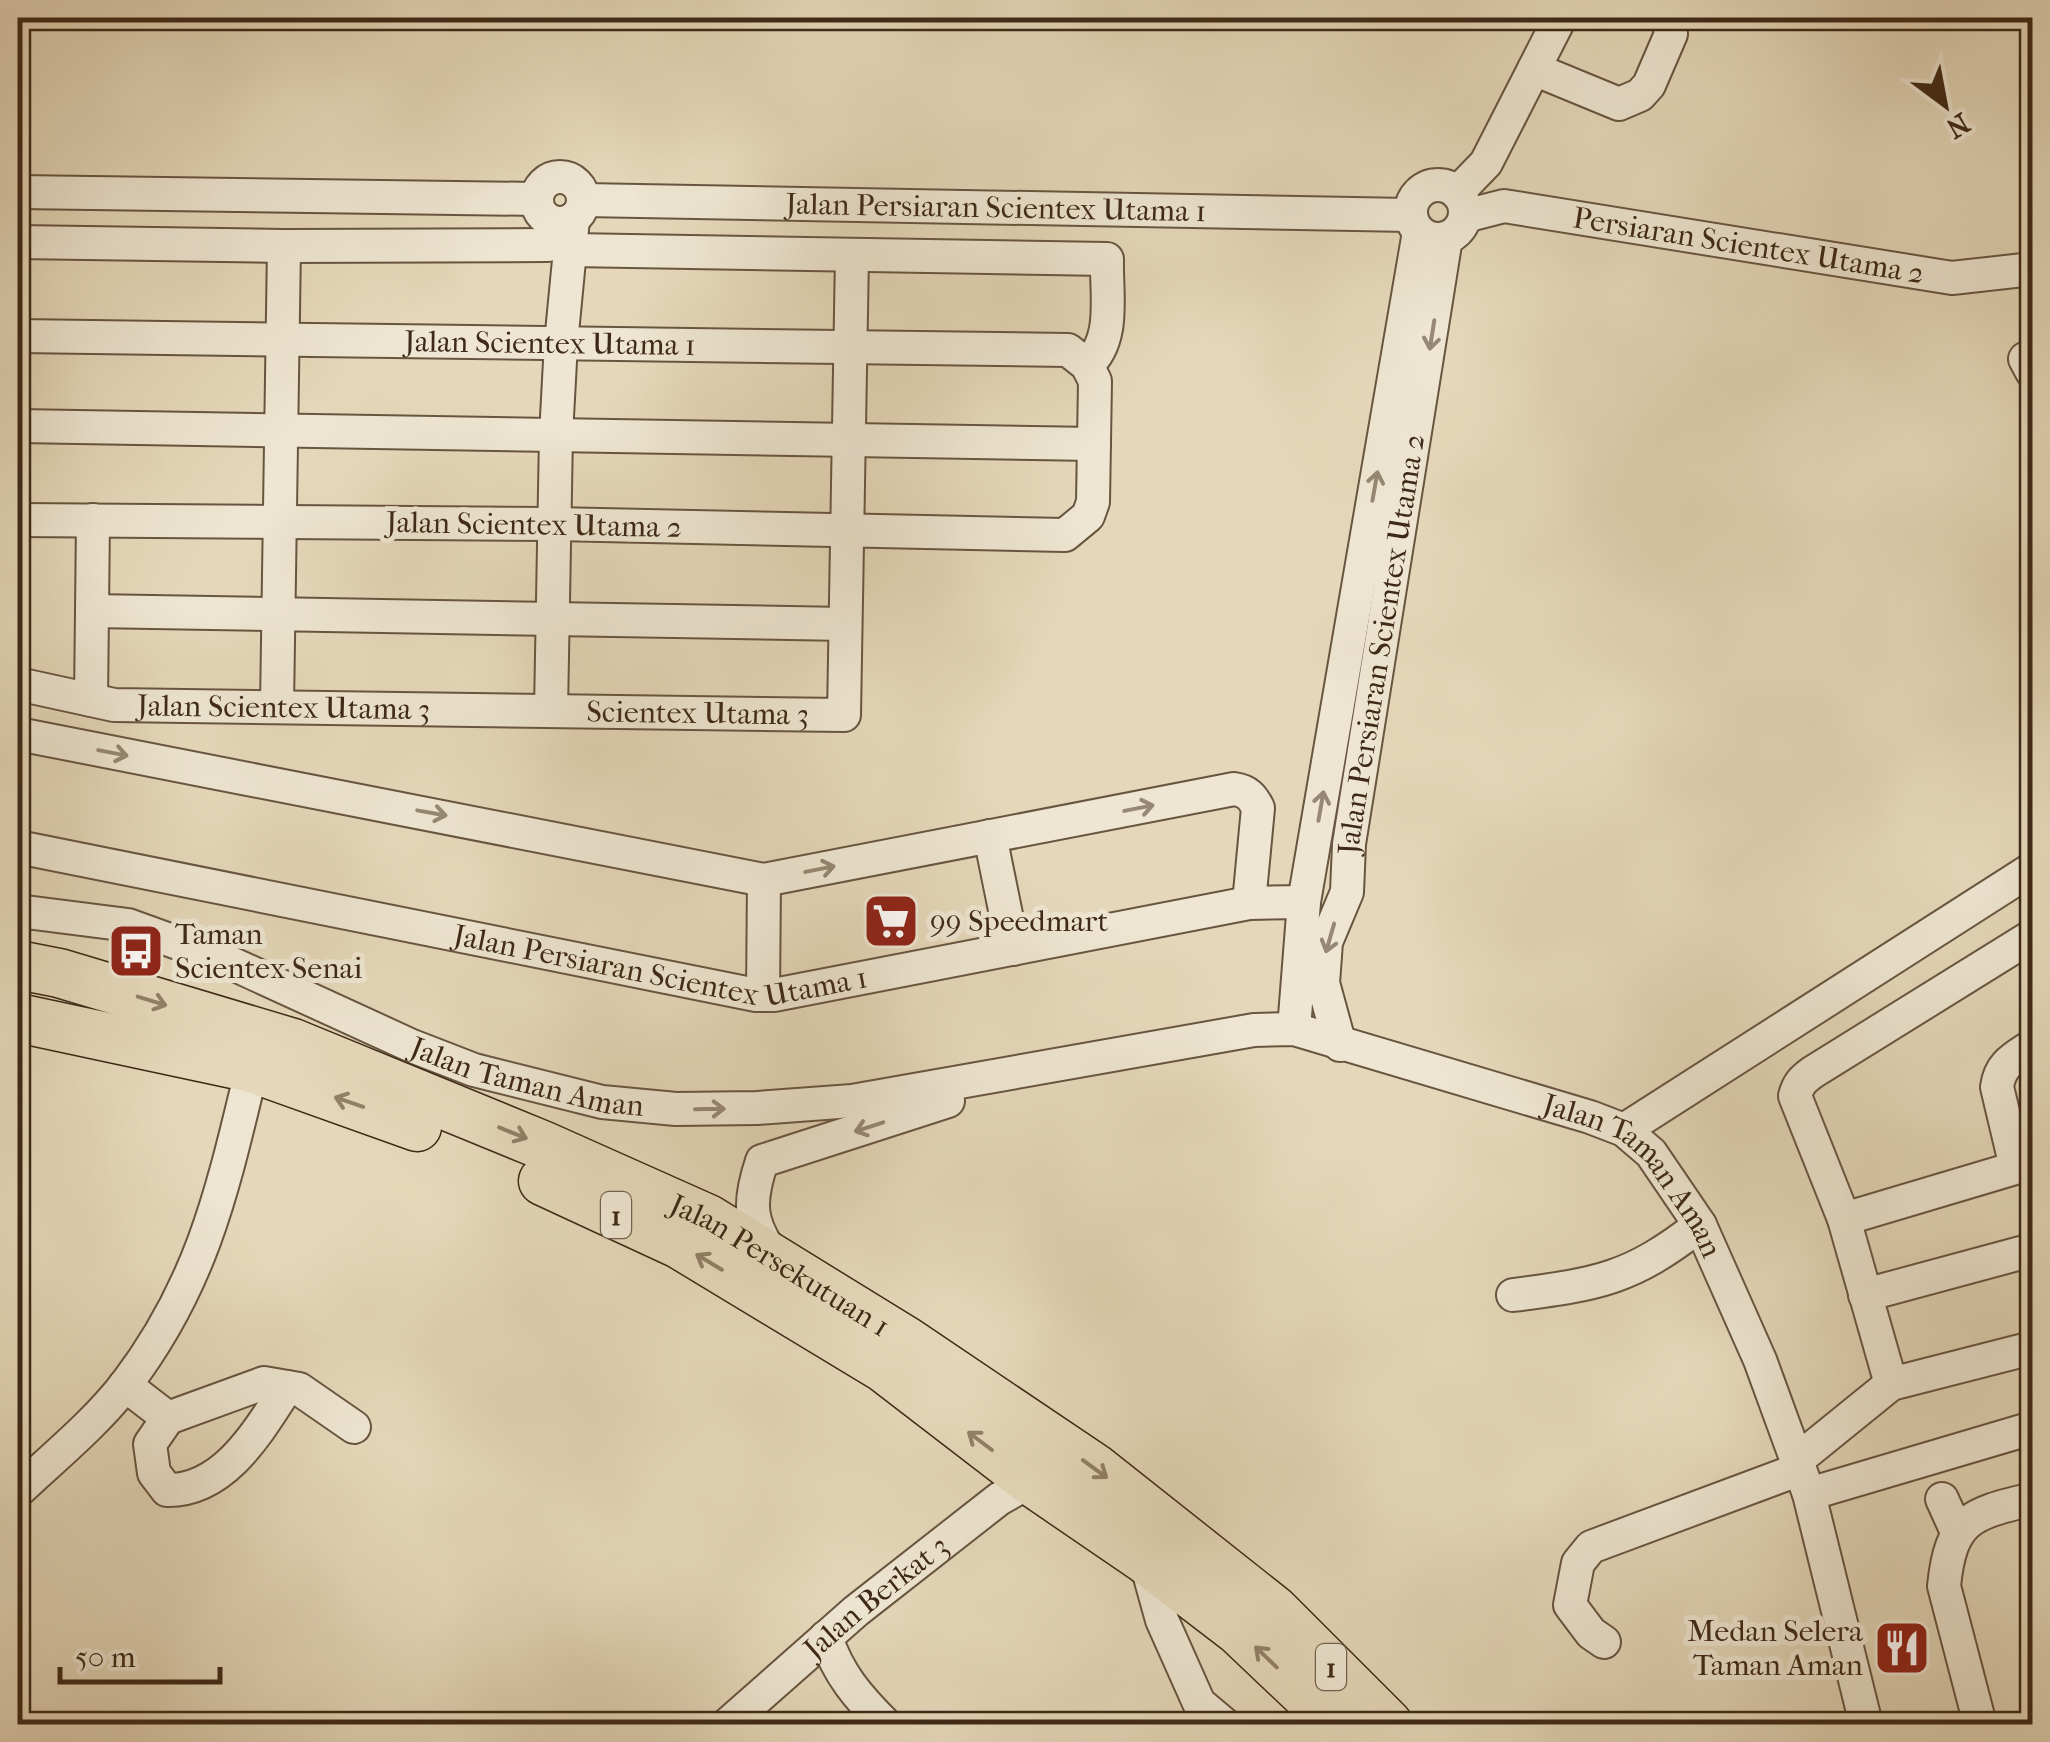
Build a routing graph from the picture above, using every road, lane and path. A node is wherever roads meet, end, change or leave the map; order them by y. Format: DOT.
graph roads {
  1 [pos="1560,18"];
  2 [pos="1668,18"];
  3 [pos="1534,70"];
  4 [pos="18,192"];
  5 [pos="1439,219"];
  6 [pos="560,222"];
  7 [pos="18,242"];
  8 [pos="284,246"];
  9 [pos="852,255"];
  10 [pos="2032,268"];
  11 [pos="18,336"];
  12 [pos="282,338"];
  13 [pos="552,343"];
  14 [pos="850,346"];
  15 [pos="2032,355"];
  16 [pos="1084,361"];
  17 [pos="2032,372"];
  18 [pos="18,426"];
  19 [pos="281,430"];
  20 [pos="556,435"];
  21 [pos="849,440"];
  22 [pos="1094,444"];
  23 [pos="18,520"];
  24 [pos="93,520"];
  25 [pos="279,522"];
  26 [pos="554,524"];
  27 [pos="847,531"];
  28 [pos="92,611"];
  29 [pos="278,614"];
  30 [pos="553,619"];
  31 [pos="845,624"];
  32 [pos="18,684"];
  33 [pos="90,700"];
  34 [pos="277,708"];
  35 [pos="552,711"];
  36 [pos="18,734"];
  37 [pos="990,836"];
  38 [pos="1349,844"];
  39 [pos="18,847"];
  40 [pos="2032,869"];
  41 [pos="764,880"];
  42 [pos="1304,902"];
  43 [pos="1248,903"];
  44 [pos="18,911"];
  45 [pos="2032,936"];
  46 [pos="1013,949"];
  47 [pos="18,964"];
  48 [pos="763,995"];
  49 [pos="18,1018"];
  50 [pos="1294,1029"];
  51 [pos="1340,1045"];
  52 [pos="2019,1055"];
  53 [pos="1062,1065"];
  54 [pos="252,1068"];
  55 [pos="1624,1130"];
  56 [pos="2024,1165"];
  57 [pos="1844,1220"];
  58 [pos="1700,1225"];
  59 [pos="2032,1250"];
  60 [pos="780,1265"];
  61 [pos="1513,1294"];
  62 [pos="1865,1295"];
  63 [pos="2032,1348"];
  64 [pos="1891,1384"];
  65 [pos="125,1385"];
  66 [pos="287,1387"];
  67 [pos="168,1418"];
  68 [pos="354,1427"];
  69 [pos="2032,1428"];
  70 [pos="1802,1475"];
  71 [pos="1032,1481"];
  72 [pos="18,1491"];
  73 [pos="1942,1498"];
  74 [pos="2030,1510"];
  75 [pos="1957,1532"];
  76 [pos="1144,1559"];
  77 [pos="826,1637"];
  78 [pos="1604,1642"];
  79 [pos="728,1724"];
  80 [pos="885,1724"];
  81 [pos="1224,1724"];
  82 [pos="1337,1724"];
  83 [pos="1388,1724"];
  84 [pos="1861,1724"];
  85 [pos="1980,1724"];
  1 -- 3 [label="street"];
  2 -- 3 [label="street"];
  3 -- 5 [label="street"];
  4 -- 6 [label="street, Jalan Persiaran Scientex Utama 1"];
  5 -- 6 [label="street, Jalan Persiaran Scientex Utama 1"];
  5 -- 10 [label="street, Persiaran Scientex Utama 2"];
  5 -- 38 [label="street, Jalan Persiaran Scientex Utama 2, one-way"];
  42 -- 5 [label="street, Jalan Persiaran Scientex Utama 2, one-way"];
  6 -- 8 [label="street"];
  6 -- 9 [label="street"];
  6 -- 13 [label="street"];
  7 -- 8 [label="street"];
  8 -- 12 [label="street"];
  9 -- 14 [label="street"];
  9 -- 16 [label="street"];
  11 -- 12 [label="street, Jalan Scientex Utama 1"];
  12 -- 13 [label="street, Jalan Scientex Utama 1"];
  12 -- 19 [label="street"];
  13 -- 14 [label="street, Jalan Scientex Utama 1"];
  13 -- 20 [label="street"];
  14 -- 16 [label="street, Jalan Scientex Utama 1"];
  14 -- 21 [label="street"];
  15 -- 17 [label="street"];
  16 -- 22 [label="street"];
  18 -- 19 [label="street"];
  19 -- 20 [label="street"];
  19 -- 25 [label="street"];
  20 -- 21 [label="street"];
  20 -- 26 [label="street"];
  21 -- 22 [label="street"];
  21 -- 27 [label="street"];
  22 -- 27 [label="street, Jalan Scientex Utama 2"];
  23 -- 24 [label="street, Jalan Scientex Utama 2"];
  24 -- 25 [label="street, Jalan Scientex Utama 2"];
  24 -- 28 [label="street"];
  25 -- 26 [label="street, Jalan Scientex Utama 2"];
  25 -- 29 [label="street"];
  26 -- 27 [label="street, Jalan Scientex Utama 2"];
  26 -- 30 [label="street"];
  27 -- 31 [label="street"];
  28 -- 29 [label="street"];
  28 -- 33 [label="street"];
  29 -- 30 [label="street"];
  29 -- 34 [label="street"];
  30 -- 31 [label="street"];
  30 -- 35 [label="street"];
  31 -- 35 [label="street, Scientex Utama 3"];
  32 -- 33 [label="street, Jalan Scientex Utama 3"];
  33 -- 34 [label="street, Jalan Scientex Utama 3"];
  34 -- 35 [label="street, Jalan Scientex Utama 3"];
  36 -- 41 [label="street, one-way"];
  41 -- 37 [label="street, one-way"];
  37 -- 43 [label="street, one-way"];
  37 -- 46 [label="street"];
  38 -- 42 [label="street"];
  38 -- 51 [label="street, Jalan Persiaran Scientex Utama 2, one-way"];
  39 -- 48 [label="street, Jalan Persiaran Scientex Utama 1"];
  40 -- 55 [label="street"];
  41 -- 48 [label="street"];
  42 -- 43 [label="street, Jalan Persiaran Scientex Utama 1"];
  42 -- 50 [label="street, Jalan Persiaran Scientex Utama 2"];
  43 -- 46 [label="street, Jalan Persiaran Scientex Utama 1"];
  44 -- 53 [label="street, Jalan Taman Aman, one-way"];
  45 -- 57 [label="street"];
  46 -- 48 [label="street, Jalan Persiaran Scientex Utama 1"];
  47 -- 60 [label="highway, Jalan Persekutuan 1 / 1, one-way"];
  49 -- 54 [label="highway, Jalan Persekutuan 1 / 1"];
  50 -- 51 [label="street, Jalan Taman Aman"];
  50 -- 53 [label="street, Jalan Taman Aman"];
  51 -- 55 [label="street, Jalan Taman Aman"];
  52 -- 56 [label="street"];
  53 -- 60 [label="street, Jalan Taman Aman, one-way"];
  54 -- 65 [label="street"];
  71 -- 54 [label="highway, Jalan Persekutuan 1 / 1, one-way"];
  55 -- 58 [label="street, Jalan Taman Aman"];
  56 -- 57 [label="street"];
  57 -- 62 [label="street"];
  58 -- 61 [label="street"];
  58 -- 70 [label="street, Jalan Taman Aman"];
  59 -- 62 [label="street"];
  60 -- 83 [label="highway, Jalan Persekutuan 1 / 1, one-way"];
  62 -- 64 [label="street"];
  63 -- 64 [label="street"];
  64 -- 70 [label="street"];
  65 -- 67 [label="street"];
  65 -- 72 [label="street"];
  66 -- 67 [label="street"];
  66 -- 67 [label="street"];
  66 -- 68 [label="street"];
  69 -- 70 [label="street"];
  70 -- 78 [label="street"];
  70 -- 84 [label="street, Jalan Taman Aman"];
  71 -- 76 [label="highway, Jalan Persekutuan 1 / 1"];
  71 -- 77 [label="street, Jalan Berkat 3"];
  73 -- 75 [label="street"];
  74 -- 75 [label="street"];
  75 -- 85 [label="street"];
  76 -- 81 [label="street"];
  82 -- 76 [label="highway, Jalan Persekutuan 1 / 1, one-way"];
  77 -- 79 [label="street, Jalan Berkat 3"];
  77 -- 80 [label="street"];
}
